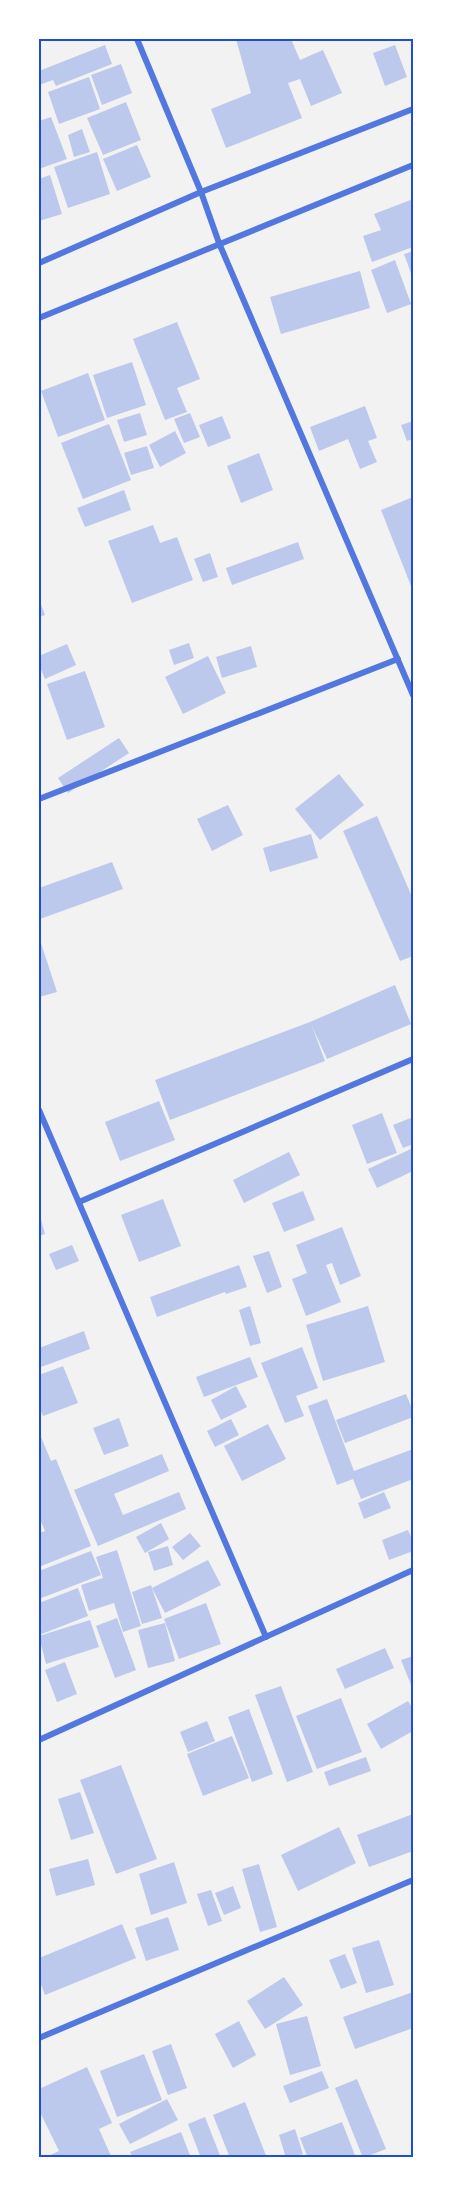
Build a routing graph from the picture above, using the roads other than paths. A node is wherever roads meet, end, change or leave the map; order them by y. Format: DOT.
graph roads {
  1 [pos="137,39"];
  2 [pos="413,109"];
  3 [pos="413,165"];
  4 [pos="201,192"];
  5 [pos="219,243"];
  6 [pos="39,263"];
  7 [pos="39,318"];
  8 [pos="398,659"];
  9 [pos="413,694"];
  10 [pos="39,799"];
  11 [pos="413,1059"];
  12 [pos="39,1110"];
  13 [pos="79,1202"];
  14 [pos="413,1570"];
  15 [pos="266,1637"];
  16 [pos="39,1740"];
  17 [pos="413,1880"];
  18 [pos="39,2038"];
  1 -- 4 [label="street"];
  2 -- 4 [label="street"];
  3 -- 5 [label="street"];
  4 -- 5 [label="street"];
  4 -- 6 [label="street"];
  5 -- 7 [label="street"];
  5 -- 8 [label="street"];
  8 -- 9 [label="street"];
  8 -- 10 [label="street"];
  11 -- 13 [label="street"];
  12 -- 13 [label="street"];
  13 -- 15 [label="street"];
  14 -- 15 [label="street"];
  15 -- 16 [label="street"];
  17 -- 18 [label="street"];
}
